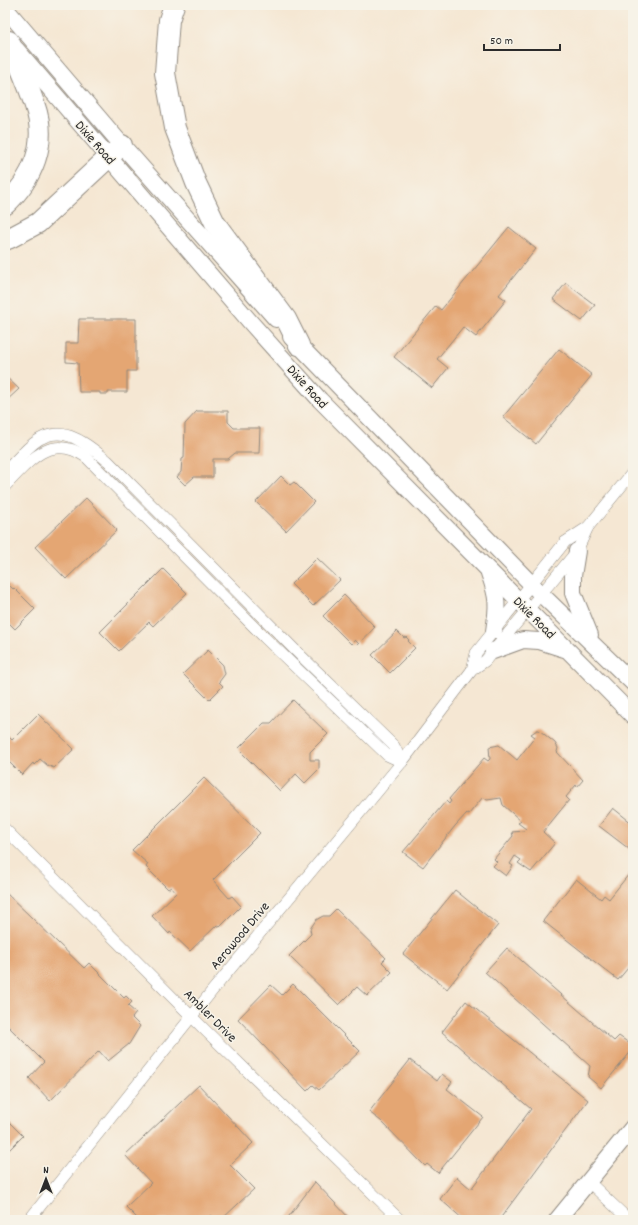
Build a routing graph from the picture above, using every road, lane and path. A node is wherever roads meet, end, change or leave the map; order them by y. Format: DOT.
graph roads {
  1 [pos="174,5"];
  2 [pos="7,10"];
  3 [pos="7,38"];
  4 [pos="116,151"];
  5 [pos="5,205"];
  6 [pos="5,240"];
  7 [pos="299,345"];
  8 [pos="5,472"];
  9 [pos="633,472"];
  10 [pos="5,486"];
  11 [pos="588,527"];
  12 [pos="577,552"];
  13 [pos="487,568"];
  14 [pos="536,589"];
  15 [pos="522,605"];
  16 [pos="494,631"];
  17 [pos="596,645"];
  18 [pos="567,650"];
  19 [pos="493,651"];
  20 [pos="472,670"];
  21 [pos="633,683"];
  22 [pos="633,716"];
  23 [pos="402,762"];
  24 [pos="5,829"];
  25 [pos="191,1016"];
  26 [pos="633,1126"];
  27 [pos="588,1181"];
  28 [pos="29,1220"];
  29 [pos="400,1220"];
  30 [pos="557,1220"];
  31 [pos="629,1220"];
  1 -- 7 [label="highway"];
  2 -- 4 [label="main road, Dixie Road"];
  3 -- 4 [label="main road, Dixie Road"];
  3 -- 5 [label="highway"];
  4 -- 6 [label="highway"];
  4 -- 7 [label="main road, Dixie Road"];
  4 -- 13 [label="main road, Dixie Road"];
  7 -- 14 [label="main road, Dixie Road"];
  8 -- 23 [label="street"];
  9 -- 11 [label="street, Aerowood Drive"];
  10 -- 23 [label="street"];
  11 -- 12 [label="street, Aerowood Drive"];
  11 -- 14 [label="street, Aerowood Drive"];
  12 -- 14 [label="street, Aerowood Drive"];
  12 -- 17 [label="main road"];
  13 -- 15 [label="main road, Dixie Road"];
  13 -- 16 [label="main road"];
  14 -- 15 [label="street, Aerowood Drive"];
  14 -- 17 [label="main road, Dixie Road"];
  15 -- 16 [label="street, Aerowood Drive"];
  15 -- 18 [label="main road, Dixie Road"];
  15 -- 19 [label="street, Aerowood Drive"];
  16 -- 20 [label="street, Aerowood Drive"];
  17 -- 21 [label="main road, Dixie Road"];
  18 -- 19 [label="main road"];
  18 -- 22 [label="main road, Dixie Road"];
  19 -- 20 [label="street, Aerowood Drive"];
  20 -- 23 [label="street, Aerowood Drive"];
  23 -- 25 [label="street, Aerowood Drive"];
  24 -- 25 [label="street, Ambler Drive"];
  25 -- 28 [label="street, Aerowood Drive"];
  25 -- 29 [label="street, Ambler Drive"];
  26 -- 27 [label="main road"];
  27 -- 30 [label="main road"];
  27 -- 31 [label="street"];
}
